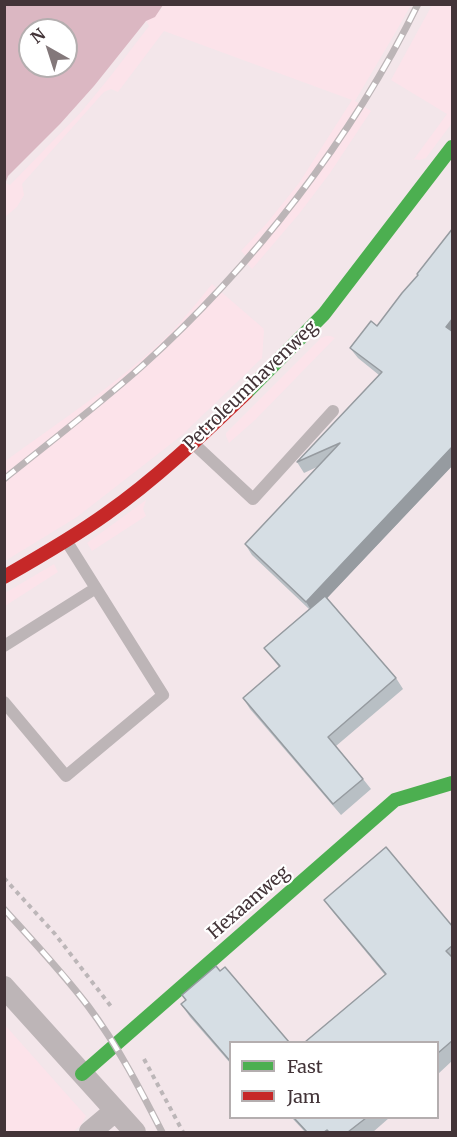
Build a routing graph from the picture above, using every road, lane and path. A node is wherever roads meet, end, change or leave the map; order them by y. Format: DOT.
graph roads {
  1 [pos="453,147"];
  2 [pos="333,411"];
  3 [pos="193,443"];
  4 [pos="66,541"];
  5 [pos="4,577"];
  6 [pos="96,588"];
  7 [pos="4,646"];
  8 [pos="4,702"];
  9 [pos="453,783"];
  10 [pos="4,878"];
  11 [pos="4,987"];
  12 [pos="128,1033"];
  13 [pos="82,1074"];
  14 [pos="115,1111"];
  15 [pos="90,1132"];
  16 [pos="135,1132"];
  17 [pos="183,1132"];
  1 -- 3 [label="street, Petroleumhavenweg"];
  2 -- 3 [label="lane"];
  3 -- 4 [label="street, Petroleumhavenweg"];
  4 -- 5 [label="street, Petroleumhavenweg"];
  4 -- 6 [label="lane"];
  6 -- 7 [label="lane"];
  6 -- 8 [label="lane"];
  9 -- 12 [label="street, Hexaanweg"];
  10 -- 12 [label="path"];
  11 -- 13 [label="street"];
  12 -- 13 [label="street, Hexaanweg"];
  12 -- 17 [label="path"];
  13 -- 14 [label="street"];
  14 -- 15 [label="street"];
  14 -- 16 [label="street"];
}
